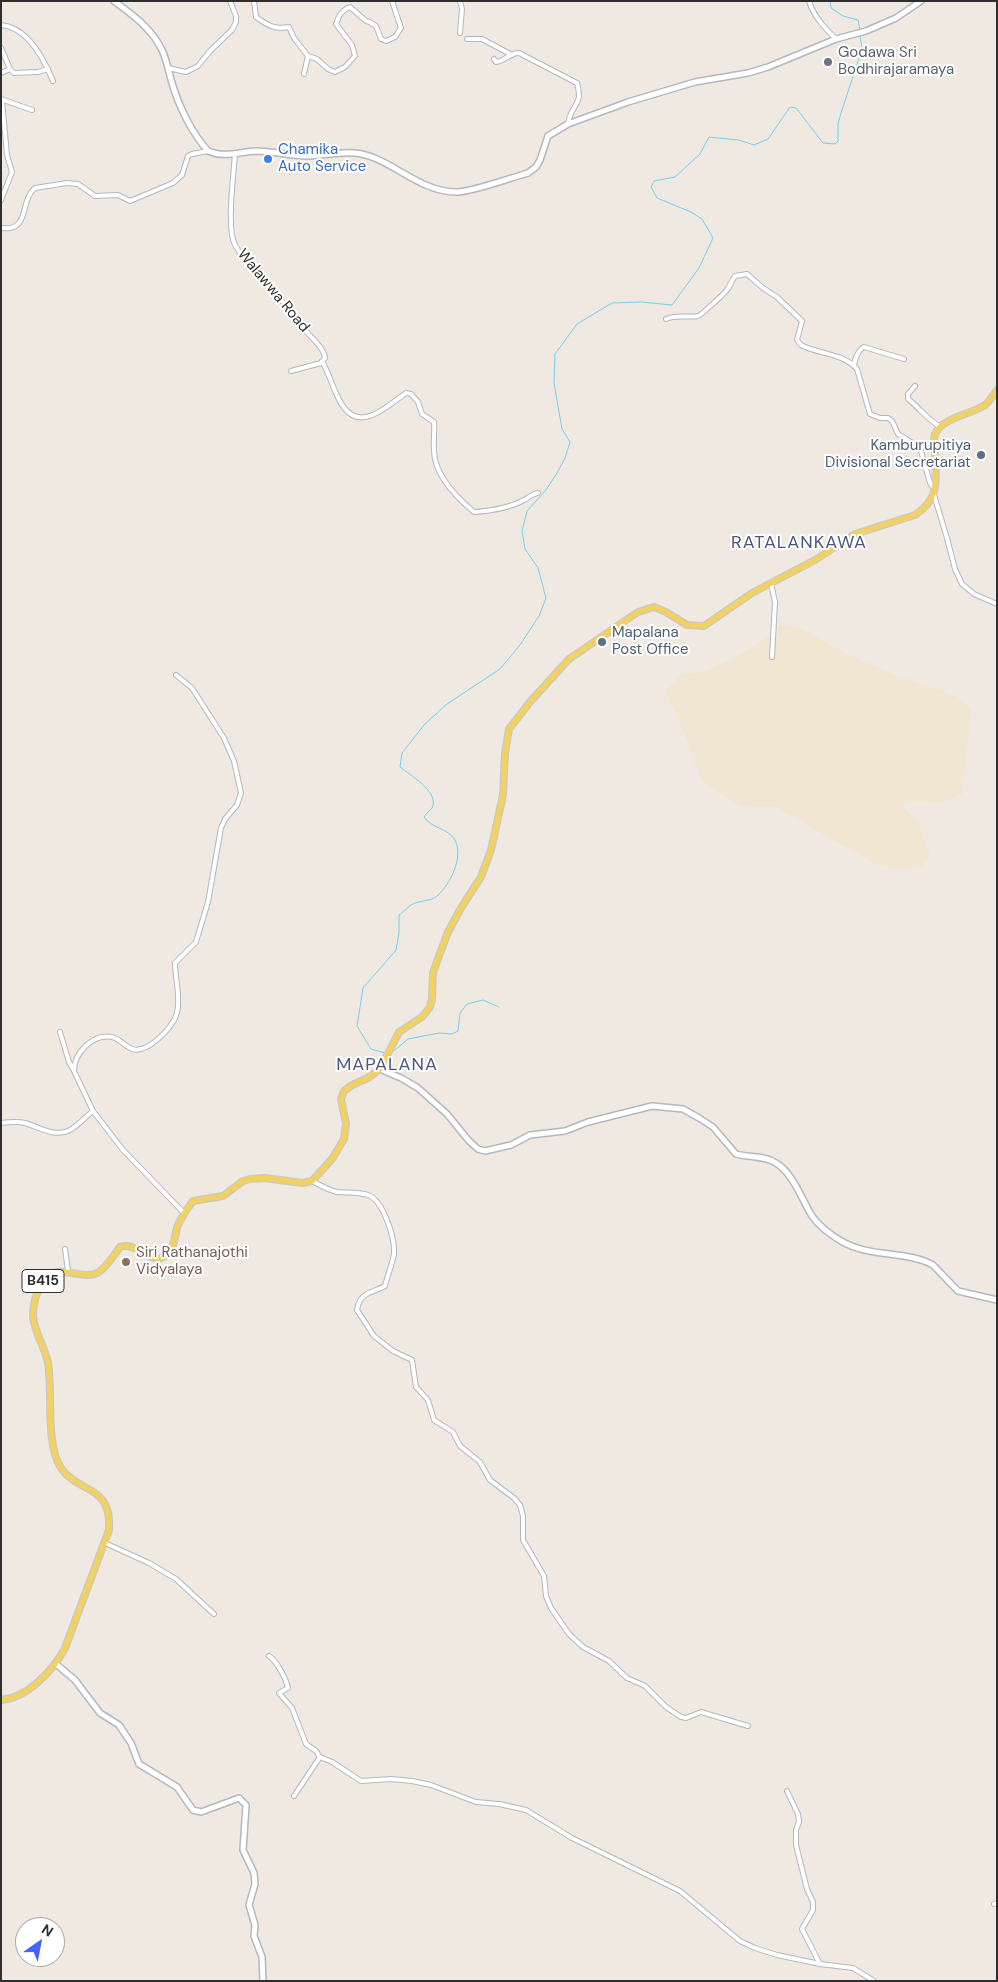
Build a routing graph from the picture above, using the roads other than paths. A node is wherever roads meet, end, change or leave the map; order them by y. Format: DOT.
graph roads {
  1 [pos="114,1"];
  2 [pos="230,1"];
  3 [pos="254,1"];
  4 [pos="392,1"];
  5 [pos="460,1"];
  6 [pos="809,1"];
  7 [pos="921,1"];
  8 [pos="1,25"];
  9 [pos="460,33"];
  10 [pos="467,39"];
  11 [pos="836,39"];
  12 [pos="1,48"];
  13 [pos="512,55"];
  14 [pos="308,56"];
  15 [pos="494,59"];
  16 [pos="168,68"];
  17 [pos="10,69"];
  18 [pos="48,69"];
  19 [pos="1,72"];
  20 [pos="304,74"];
  21 [pos="53,81"];
  22 [pos="2,100"];
  23 [pos="32,110"];
  24 [pos="568,124"];
  25 [pos="208,151"];
  26 [pos="235,153"];
  27 [pos="1,200"];
  28 [pos="1,228"];
  29 [pos="666,319"];
  30 [pos="904,359"];
  31 [pos="322,361"];
  32 [pos="854,366"];
  33 [pos="291,371"];
  34 [pos="915,386"];
  35 [pos="997,390"];
  36 [pos="941,427"];
  37 [pos="937,485"];
  38 [pos="538,493"];
  39 [pos="934,495"];
  40 [pos="770,583"];
  41 [pos="997,604"];
  42 [pos="772,657"];
  43 [pos="176,675"];
  44 [pos="60,1032"];
  45 [pos="380,1069"];
  46 [pos="74,1071"];
  47 [pos="93,1111"];
  48 [pos="1,1123"];
  49 [pos="312,1181"];
  50 [pos="184,1213"];
  51 [pos="65,1249"];
  52 [pos="68,1271"];
  53 [pos="997,1300"];
  54 [pos="105,1543"];
  55 [pos="214,1614"];
  56 [pos="269,1656"];
  57 [pos="56,1664"];
  58 [pos="1,1700"];
  59 [pos="748,1726"];
  60 [pos="320,1757"];
  61 [pos="788,1791"];
  62 [pos="294,1796"];
  63 [pos="820,1964"];
  64 [pos="263,1981"];
  65 [pos="874,1981"];
  1 -- 16 [label="main road"];
  2 -- 16 [label="street"];
  3 -- 14 [label="street"];
  4 -- 14 [label="street"];
  5 -- 9 [label="street"];
  6 -- 11 [label="street"];
  7 -- 11 [label="main road"];
  8 -- 18 [label="street"];
  10 -- 13 [label="street"];
  11 -- 24 [label="main road"];
  12 -- 17 [label="street"];
  13 -- 15 [label="street"];
  13 -- 24 [label="street"];
  14 -- 20 [label="street"];
  16 -- 25 [label="main road"];
  17 -- 18 [label="street"];
  17 -- 19 [label="street"];
  18 -- 21 [label="street"];
  22 -- 23 [label="street"];
  22 -- 27 [label="street"];
  24 -- 26 [label="main road"];
  25 -- 26 [label="main road"];
  25 -- 28 [label="street"];
  26 -- 31 [label="street, Walawwa Road"];
  29 -- 32 [label="street"];
  30 -- 32 [label="street"];
  31 -- 33 [label="street"];
  31 -- 38 [label="street"];
  32 -- 37 [label="street"];
  34 -- 36 [label="street"];
  35 -- 36 [label="main road"];
  36 -- 37 [label="main road"];
  37 -- 39 [label="main road"];
  39 -- 40 [label="main road"];
  39 -- 41 [label="street"];
  40 -- 42 [label="street"];
  40 -- 45 [label="main road"];
  43 -- 46 [label="street"];
  44 -- 46 [label="street"];
  45 -- 49 [label="main road"];
  45 -- 53 [label="main road"];
  46 -- 47 [label="street"];
  47 -- 48 [label="street"];
  47 -- 50 [label="street"];
  49 -- 50 [label="main road"];
  49 -- 59 [label="street"];
  50 -- 52 [label="main road, B415"];
  51 -- 52 [label="street"];
  52 -- 54 [label="main road, B415"];
  54 -- 55 [label="street"];
  54 -- 57 [label="main road, B415"];
  56 -- 60 [label="street"];
  57 -- 58 [label="main road, B415"];
  57 -- 64 [label="main road"];
  60 -- 62 [label="street"];
  60 -- 63 [label="street"];
  61 -- 63 [label="street"];
  63 -- 65 [label="street"];
}
